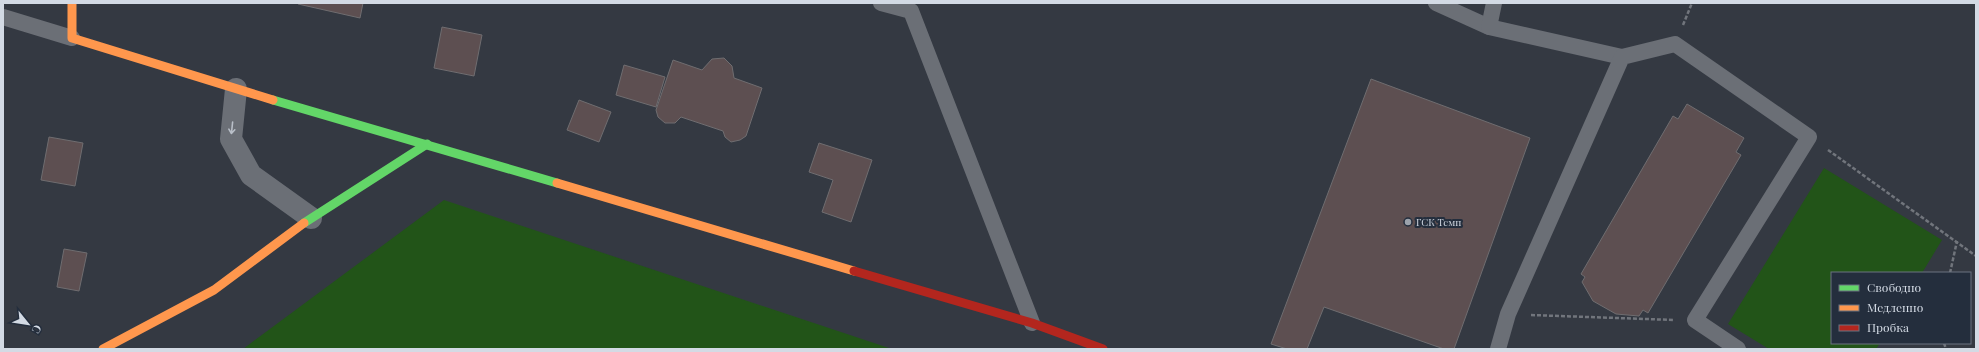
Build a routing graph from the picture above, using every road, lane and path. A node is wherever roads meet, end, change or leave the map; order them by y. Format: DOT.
graph roads {
  1 [pos="72,3"];
  2 [pos="881,3"];
  3 [pos="1436,3"];
  4 [pos="1494,3"];
  5 [pos="3,17"];
  6 [pos="1489,27"];
  7 [pos="72,38"];
  8 [pos="1622,57"];
  9 [pos="236,89"];
  10 [pos="1809,137"];
  11 [pos="427,144"];
  12 [pos="310,218"];
  13 [pos="1957,241"];
  14 [pos="1976,256"];
  15 [pos="1950,272"];
  16 [pos="1508,314"];
  17 [pos="1695,320"];
  18 [pos="1032,323"];
  19 [pos="103,349"];
  20 [pos="1103,349"];
  21 [pos="1498,349"];
  22 [pos="1738,349"];
  1 -- 7 [label="street"];
  2 -- 18 [label="lane"];
  3 -- 6 [label="lane"];
  4 -- 6 [label="lane"];
  5 -- 7 [label="lane"];
  6 -- 8 [label="lane"];
  7 -- 9 [label="street"];
  8 -- 10 [label="lane"];
  8 -- 16 [label="lane"];
  9 -- 11 [label="street"];
  9 -- 12 [label="street, one-way"];
  10 -- 13 [label="path"];
  10 -- 17 [label="lane"];
  11 -- 12 [label="street"];
  11 -- 18 [label="street"];
  12 -- 19 [label="street"];
  13 -- 14 [label="path"];
  13 -- 15 [label="path"];
  16 -- 17 [label="path"];
  16 -- 21 [label="lane"];
  17 -- 22 [label="lane"];
  18 -- 20 [label="street"];
}
